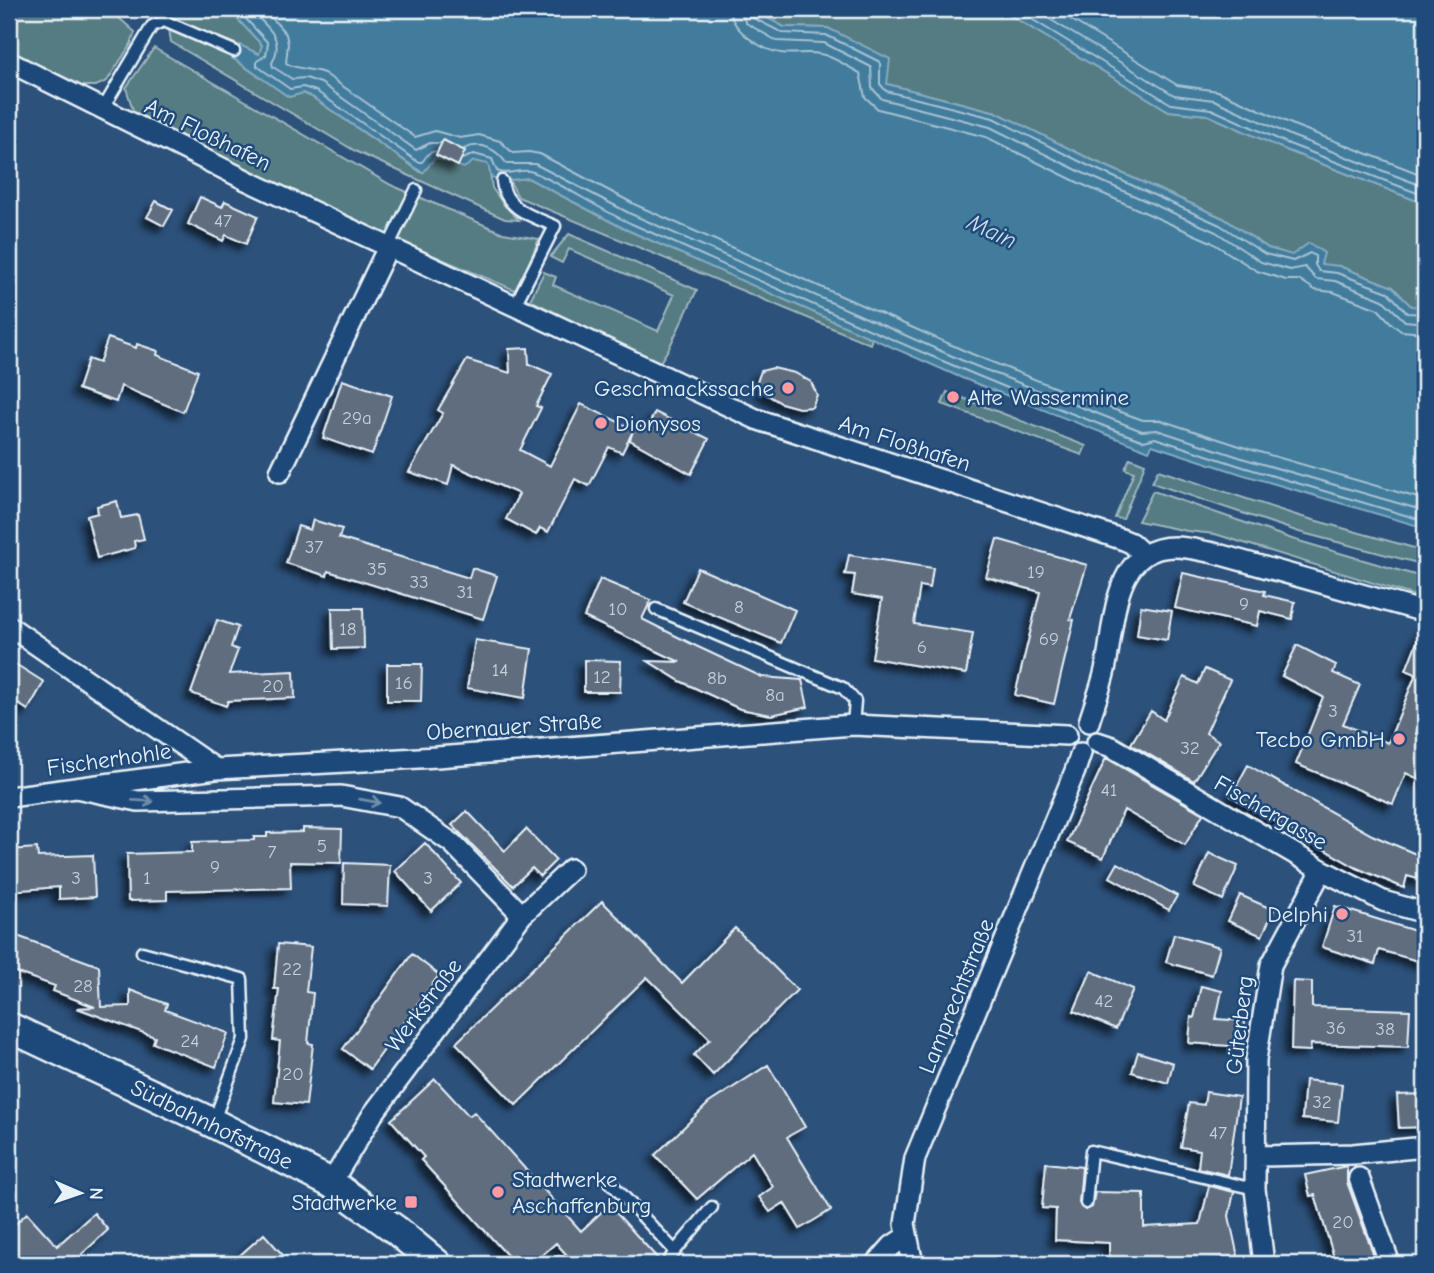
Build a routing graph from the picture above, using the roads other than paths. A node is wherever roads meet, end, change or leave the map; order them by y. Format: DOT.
graph roads {
  1 [pos="234,51"];
  2 [pos="9,62"];
  3 [pos="102,110"];
  4 [pos="502,181"];
  5 [pos="416,190"];
  6 [pos="387,247"];
  7 [pos="515,305"];
  8 [pos="280,472"];
  9 [pos="1144,555"];
  10 [pos="656,608"];
  11 [pos="1425,612"];
  12 [pos="9,626"];
  13 [pos="1089,722"];
  14 [pos="853,725"];
  15 [pos="1066,735"];
  16 [pos="1089,747"];
  17 [pos="216,769"];
  18 [pos="76,788"];
  19 [pos="9,797"];
  20 [pos="571,869"];
  21 [pos="1322,870"];
  22 [pos="1425,914"];
  23 [pos="522,915"];
  24 [pos="142,953"];
  25 [pos="9,1027"];
  26 [pos="213,1123"];
  27 [pos="1425,1147"];
  28 [pos="1256,1156"];
  29 [pos="1359,1178"];
  30 [pos="609,1181"];
  31 [pos="331,1183"];
  32 [pos="1255,1189"];
  33 [pos="1086,1203"];
  34 [pos="712,1207"];
  35 [pos="907,1236"];
  36 [pos="675,1251"];
  37 [pos="437,1264"];
  38 [pos="667,1264"];
  39 [pos="876,1264"];
  40 [pos="913,1264"];
  41 [pos="1264,1264"];
  42 [pos="1390,1264"];
  1 -- 3 [label="lane"];
  2 -- 3 [label="street, Am Floßhafen"];
  3 -- 6 [label="street, Am Floßhafen"];
  4 -- 7 [label="lane"];
  5 -- 6 [label="lane"];
  6 -- 7 [label="street, Am Floßhafen"];
  6 -- 8 [label="street"];
  7 -- 9 [label="street, Am Floßhafen"];
  9 -- 11 [label="street"];
  9 -- 13 [label="street"];
  10 -- 14 [label="lane"];
  12 -- 17 [label="street"];
  13 -- 15 [label="street"];
  13 -- 16 [label="street"];
  14 -- 15 [label="street, Obernauer Straße"];
  14 -- 17 [label="street, Obernauer Straße"];
  15 -- 16 [label="street"];
  16 -- 21 [label="street, Fischergasse"];
  16 -- 35 [label="street, Lamprechtstraße"];
  17 -- 18 [label="street, Fischerhohle"];
  18 -- 19 [label="street, Fischerhohle"];
  18 -- 23 [label="street, one-way"];
  20 -- 23 [label="street, Werkstraße"];
  21 -- 22 [label="street, Fischergasse"];
  21 -- 28 [label="street, Güterberg"];
  23 -- 31 [label="street, Werkstraße"];
  24 -- 26 [label="lane"];
  25 -- 26 [label="street, Südbahnhofstraße"];
  26 -- 31 [label="street, Südbahnhofstraße"];
  27 -- 28 [label="street"];
  28 -- 32 [label="street, Güterberg"];
  29 -- 42 [label="street"];
  30 -- 36 [label="lane"];
  31 -- 37 [label="street, Südbahnhofstraße"];
  32 -- 33 [label="lane"];
  32 -- 41 [label="street, Güterberg"];
  34 -- 36 [label="lane"];
  35 -- 39 [label="street"];
  35 -- 40 [label="street, Lamprechtstraße"];
  36 -- 38 [label="lane"];
}
